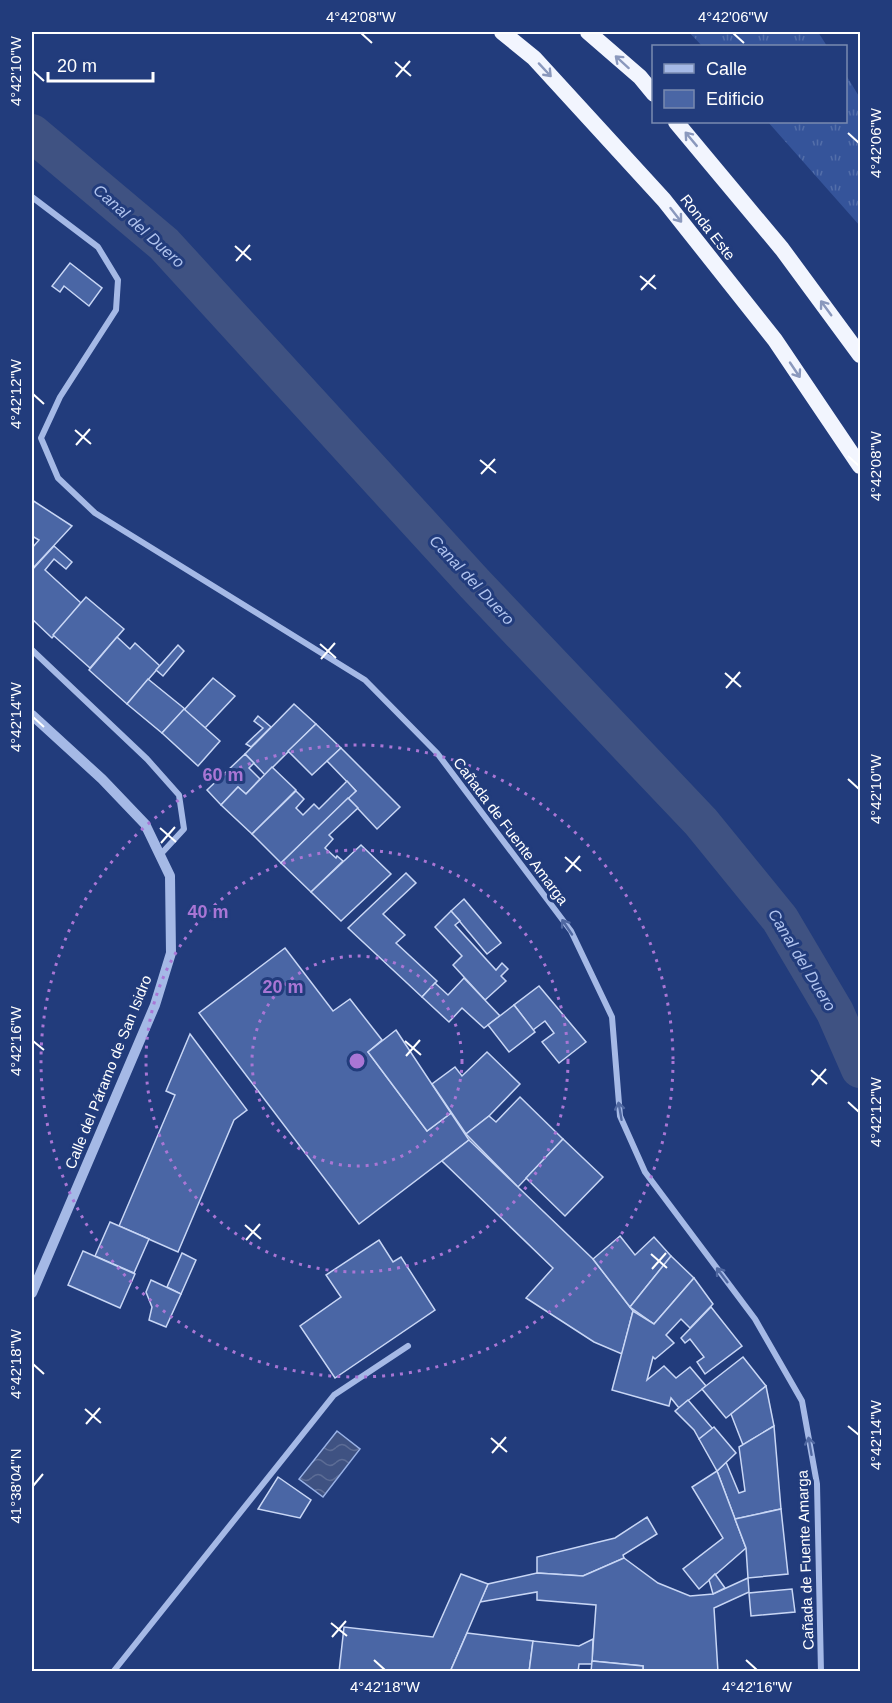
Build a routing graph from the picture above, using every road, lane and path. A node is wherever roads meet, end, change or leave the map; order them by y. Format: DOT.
graph roads {
  1 [pos="502,32"];
  2 [pos="588,32"];
  3 [pos="652,92"];
  4 [pos="677,123"];
  5 [pos="32,197"];
  6 [pos="861,356"];
  7 [pos="861,466"];
  8 [pos="32,650"];
  9 [pos="32,715"];
  10 [pos="160,855"];
  11 [pos="32,1293"];
  12 [pos="408,1346"];
  13 [pos="113,1671"];
  14 [pos="821,1671"];
  1 -- 7 [label="highway, Ronda Este, one-way"];
  3 -- 2 [label="highway, one-way"];
  6 -- 4 [label="highway, one-way"];
  14 -- 5 [label="street, Cañada de Fuente Amarga, one-way"];
  8 -- 10 [label="street"];
  9 -- 10 [label="street, Calle del Páramo de San Isidro"];
  10 -- 11 [label="street, Calle del Páramo de San Isidro"];
  12 -- 13 [label="street"];
}
